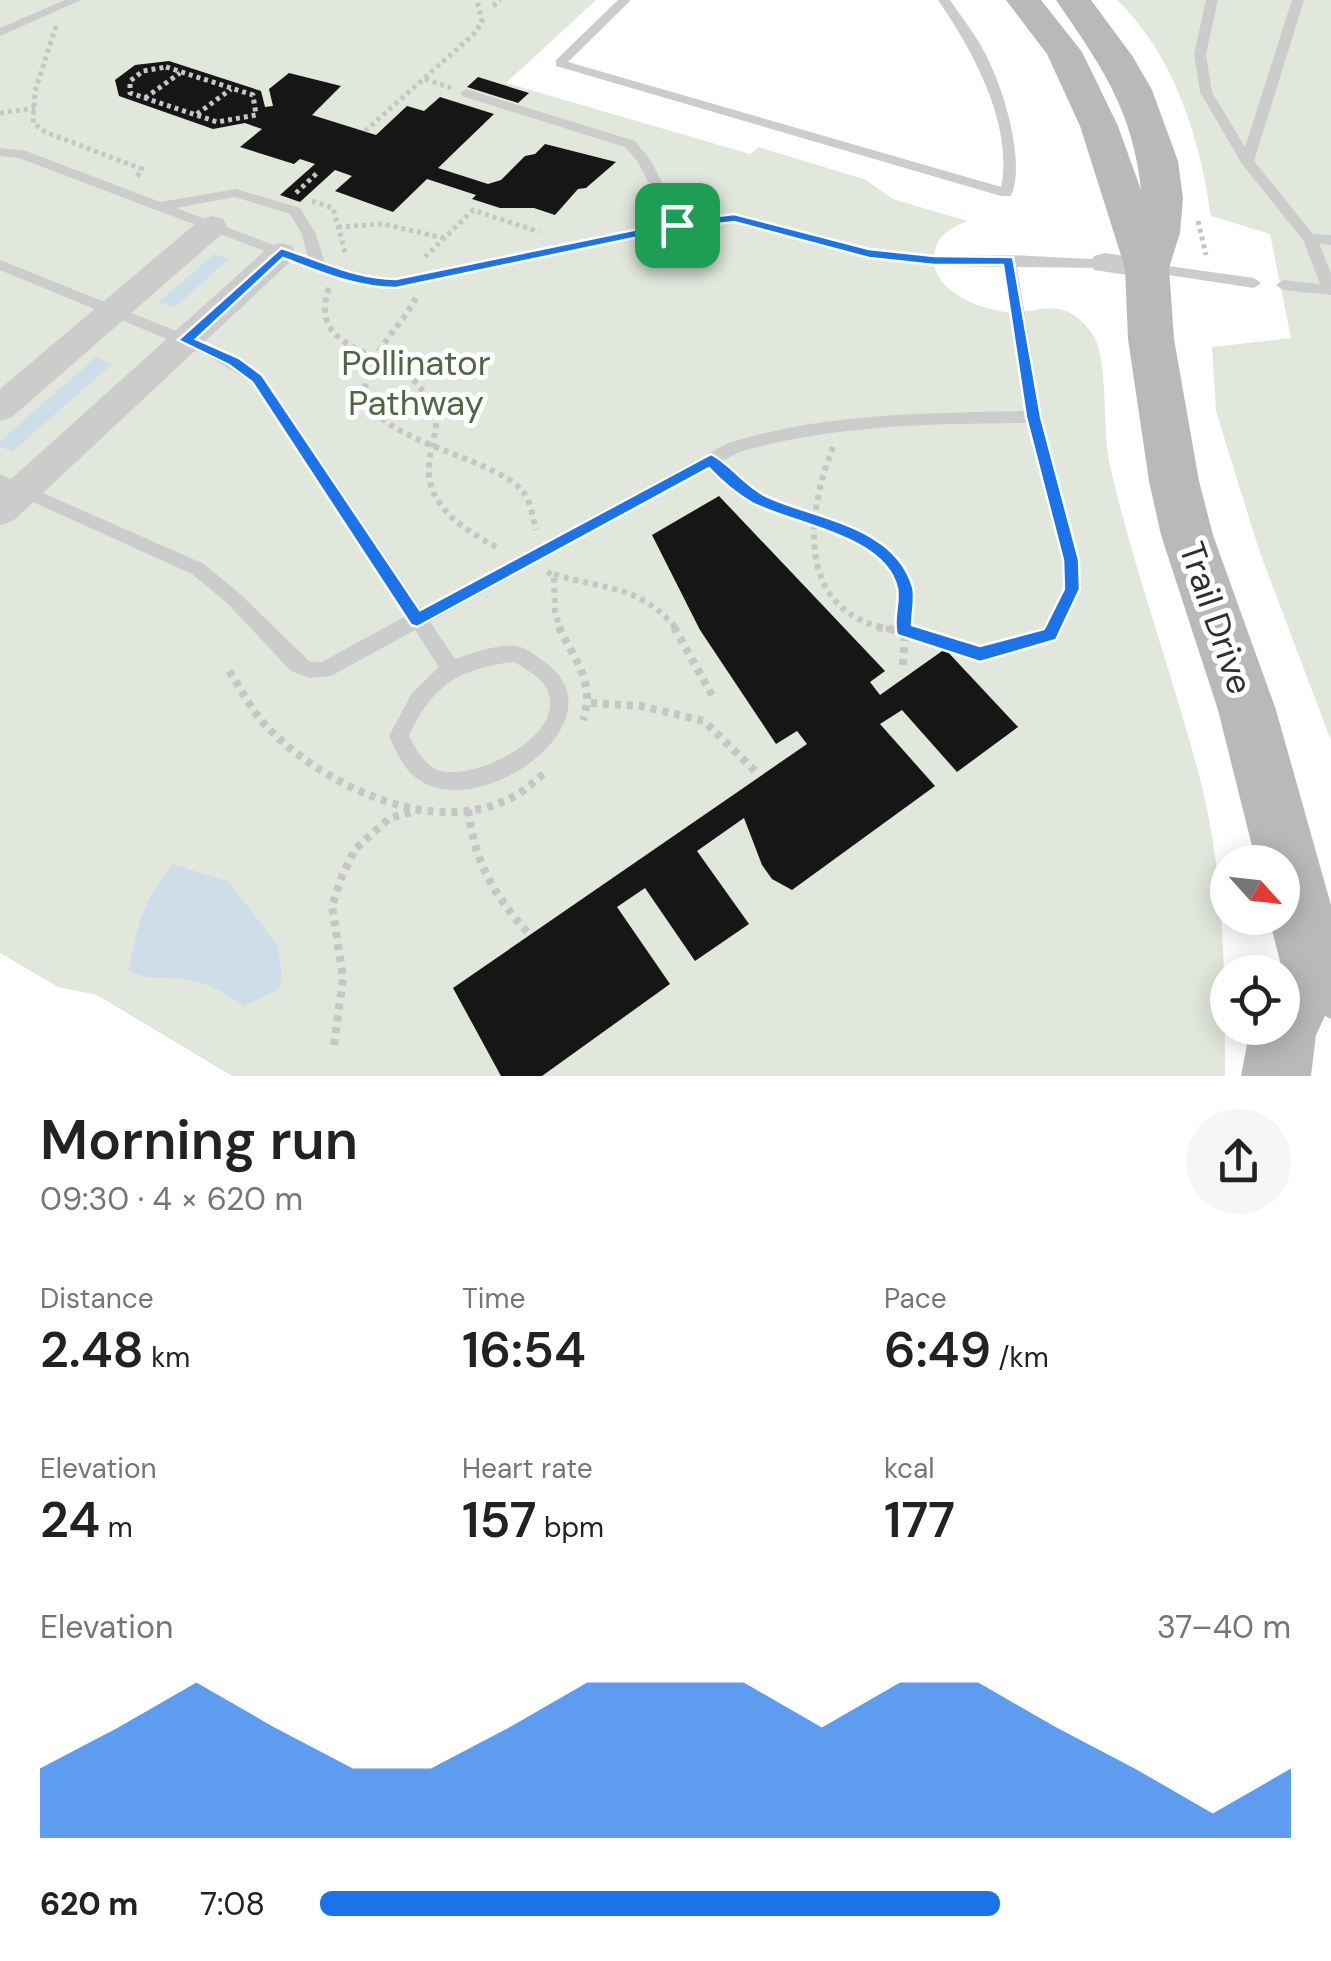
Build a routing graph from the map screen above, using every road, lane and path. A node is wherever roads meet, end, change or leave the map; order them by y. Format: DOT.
graph roads {
  1 [pos="75,0"];
  2 [pos="477,0"];
  3 [pos="500,0"];
  4 [pos="624,0"];
  5 [pos="944,0"];
  6 [pos="1023,0"];
  7 [pos="1072,0"];
  8 [pos="1212,0"];
  9 [pos="1298,0"];
  10 [pos="493,6"];
  11 [pos="46,15"];
  12 [pos="0,32"];
  13 [pos="181,72"];
  14 [pos="232,88"];
  15 [pos="466,93"];
  16 [pos="145,98"];
  17 [pos="35,108"];
  18 [pos="0,113"];
  19 [pos="196,115"];
  20 [pos="365,132"];
  21 [pos="0,152"];
  22 [pos="1247,162"];
  23 [pos="317,173"];
  24 [pos="138,182"];
  25 [pos="294,194"];
  26 [pos="304,198"];
  27 [pos="157,206"];
  28 [pos="677,225"];
  29 [pos="212,226"];
  30 [pos="338,227"];
  31 [pos="556,229"];
  32 [pos="540,232"];
  33 [pos="522,236"];
  34 [pos="444,238"];
  35 [pos="1309,238"];
  36 [pos="1331,240"];
  37 [pos="447,251"];
  38 [pos="281,252"];
  39 [pos="350,260"];
  40 [pos="422,260"];
  41 [pos="1009,260"];
  42 [pos="412,263"];
  43 [pos="0,264"];
  44 [pos="318,266"];
  45 [pos="1126,266"];
  46 [pos="338,274"];
  47 [pos="422,280"];
  48 [pos="1254,282"];
  49 [pos="1283,285"];
  50 [pos="1331,290"];
  51 [pos="112,312"];
  52 [pos="186,340"];
  53 [pos="374,361"];
  54 [pos="0,408"];
  55 [pos="1034,417"];
  56 [pos="844,424"];
  57 [pos="434,446"];
  58 [pos="711,460"];
  59 [pos="8,493"];
  60 [pos="811,517"];
  61 [pos="546,550"];
  62 [pos="526,560"];
  63 [pos="554,576"];
  64 [pos="417,620"];
  65 [pos="903,630"];
  66 [pos="1050,635"];
  67 [pos="903,664"];
  68 [pos="452,669"];
  69 [pos="229,670"];
  70 [pos="714,697"];
  71 [pos="591,703"];
  72 [pos="578,732"];
  73 [pos="547,771"];
  74 [pos="757,773"];
  75 [pos="425,808"];
  76 [pos="468,810"];
  77 [pos="530,935"];
  78 [pos="1325,972"];
  79 [pos="334,1045"];
  80 [pos="1276,1076"];
  1 -- 11 [label="lane"];
  2 -- 20 [label="path"];
  3 -- 10 [label="path"];
  4 -- 5 [label="lane"];
  6 -- 45 [label="street, Trail Drive"];
  7 -- 45 [label="street, Trail Drive"];
  8 -- 22 [label="lane"];
  9 -- 22 [label="lane"];
  11 -- 12 [label="lane"];
  11 -- 17 [label="path"];
  13 -- 14 [label="path"];
  13 -- 16 [label="path"];
  13 -- 16 [label="path"];
  14 -- 19 [label="path"];
  14 -- 19 [label="path"];
  15 -- 28 [label="lane"];
  16 -- 19 [label="path"];
  17 -- 18 [label="path"];
  17 -- 24 [label="path"];
  21 -- 27 [label="lane"];
  22 -- 35 [label="lane"];
  23 -- 25 [label="path"];
  26 -- 30 [label="path"];
  27 -- 29 [label="lane"];
  27 -- 44 [label="lane"];
  28 -- 41 [label="lane"];
  28 -- 47 [label="lane"];
  29 -- 38 [label="lane"];
  29 -- 51 [label="street"];
  30 -- 34 [label="path"];
  30 -- 39 [label="path"];
  31 -- 32 [label="path"];
  32 -- 33 [label="path"];
  32 -- 34 [label="path"];
  34 -- 40 [label="path"];
  35 -- 36 [label="lane"];
  35 -- 50 [label="lane"];
  37 -- 40 [label="path"];
  38 -- 44 [label="lane"];
  38 -- 52 [label="street"];
  40 -- 42 [label="path"];
  40 -- 47 [label="path"];
  41 -- 45 [label="lane"];
  41 -- 55 [label="lane"];
  43 -- 51 [label="lane"];
  44 -- 46 [label="lane"];
  45 -- 48 [label="lane"];
  45 -- 78 [label="street, Trail Drive"];
  46 -- 47 [label="lane"];
  46 -- 53 [label="path"];
  47 -- 53 [label="path"];
  49 -- 50 [label="lane"];
  51 -- 52 [label="lane"];
  51 -- 54 [label="street"];
  52 -- 59 [label="street"];
  52 -- 64 [label="lane"];
  53 -- 57 [label="path"];
  53 -- 57 [label="path"];
  55 -- 56 [label="lane"];
  55 -- 66 [label="lane"];
  56 -- 58 [label="lane"];
  56 -- 60 [label="path"];
  57 -- 61 [label="path"];
  57 -- 62 [label="path"];
  58 -- 60 [label="path"];
  58 -- 61 [label="lane"];
  59 -- 64 [label="lane"];
  60 -- 65 [label="path"];
  60 -- 65 [label="path"];
  61 -- 62 [label="lane"];
  61 -- 63 [label="path"];
  62 -- 63 [label="path"];
  62 -- 64 [label="lane"];
  63 -- 70 [label="path"];
  63 -- 71 [label="path"];
  64 -- 68 [label="lane"];
  65 -- 66 [label="path"];
  65 -- 67 [label="path"];
  68 -- 68 [label="lane"];
  69 -- 75 [label="path"];
  71 -- 72 [label="path"];
  71 -- 74 [label="path"];
  73 -- 76 [label="path"];
  75 -- 76 [label="path"];
  75 -- 79 [label="path"];
  76 -- 77 [label="path"];
  78 -- 80 [label="street, Trail Drive"];
}
